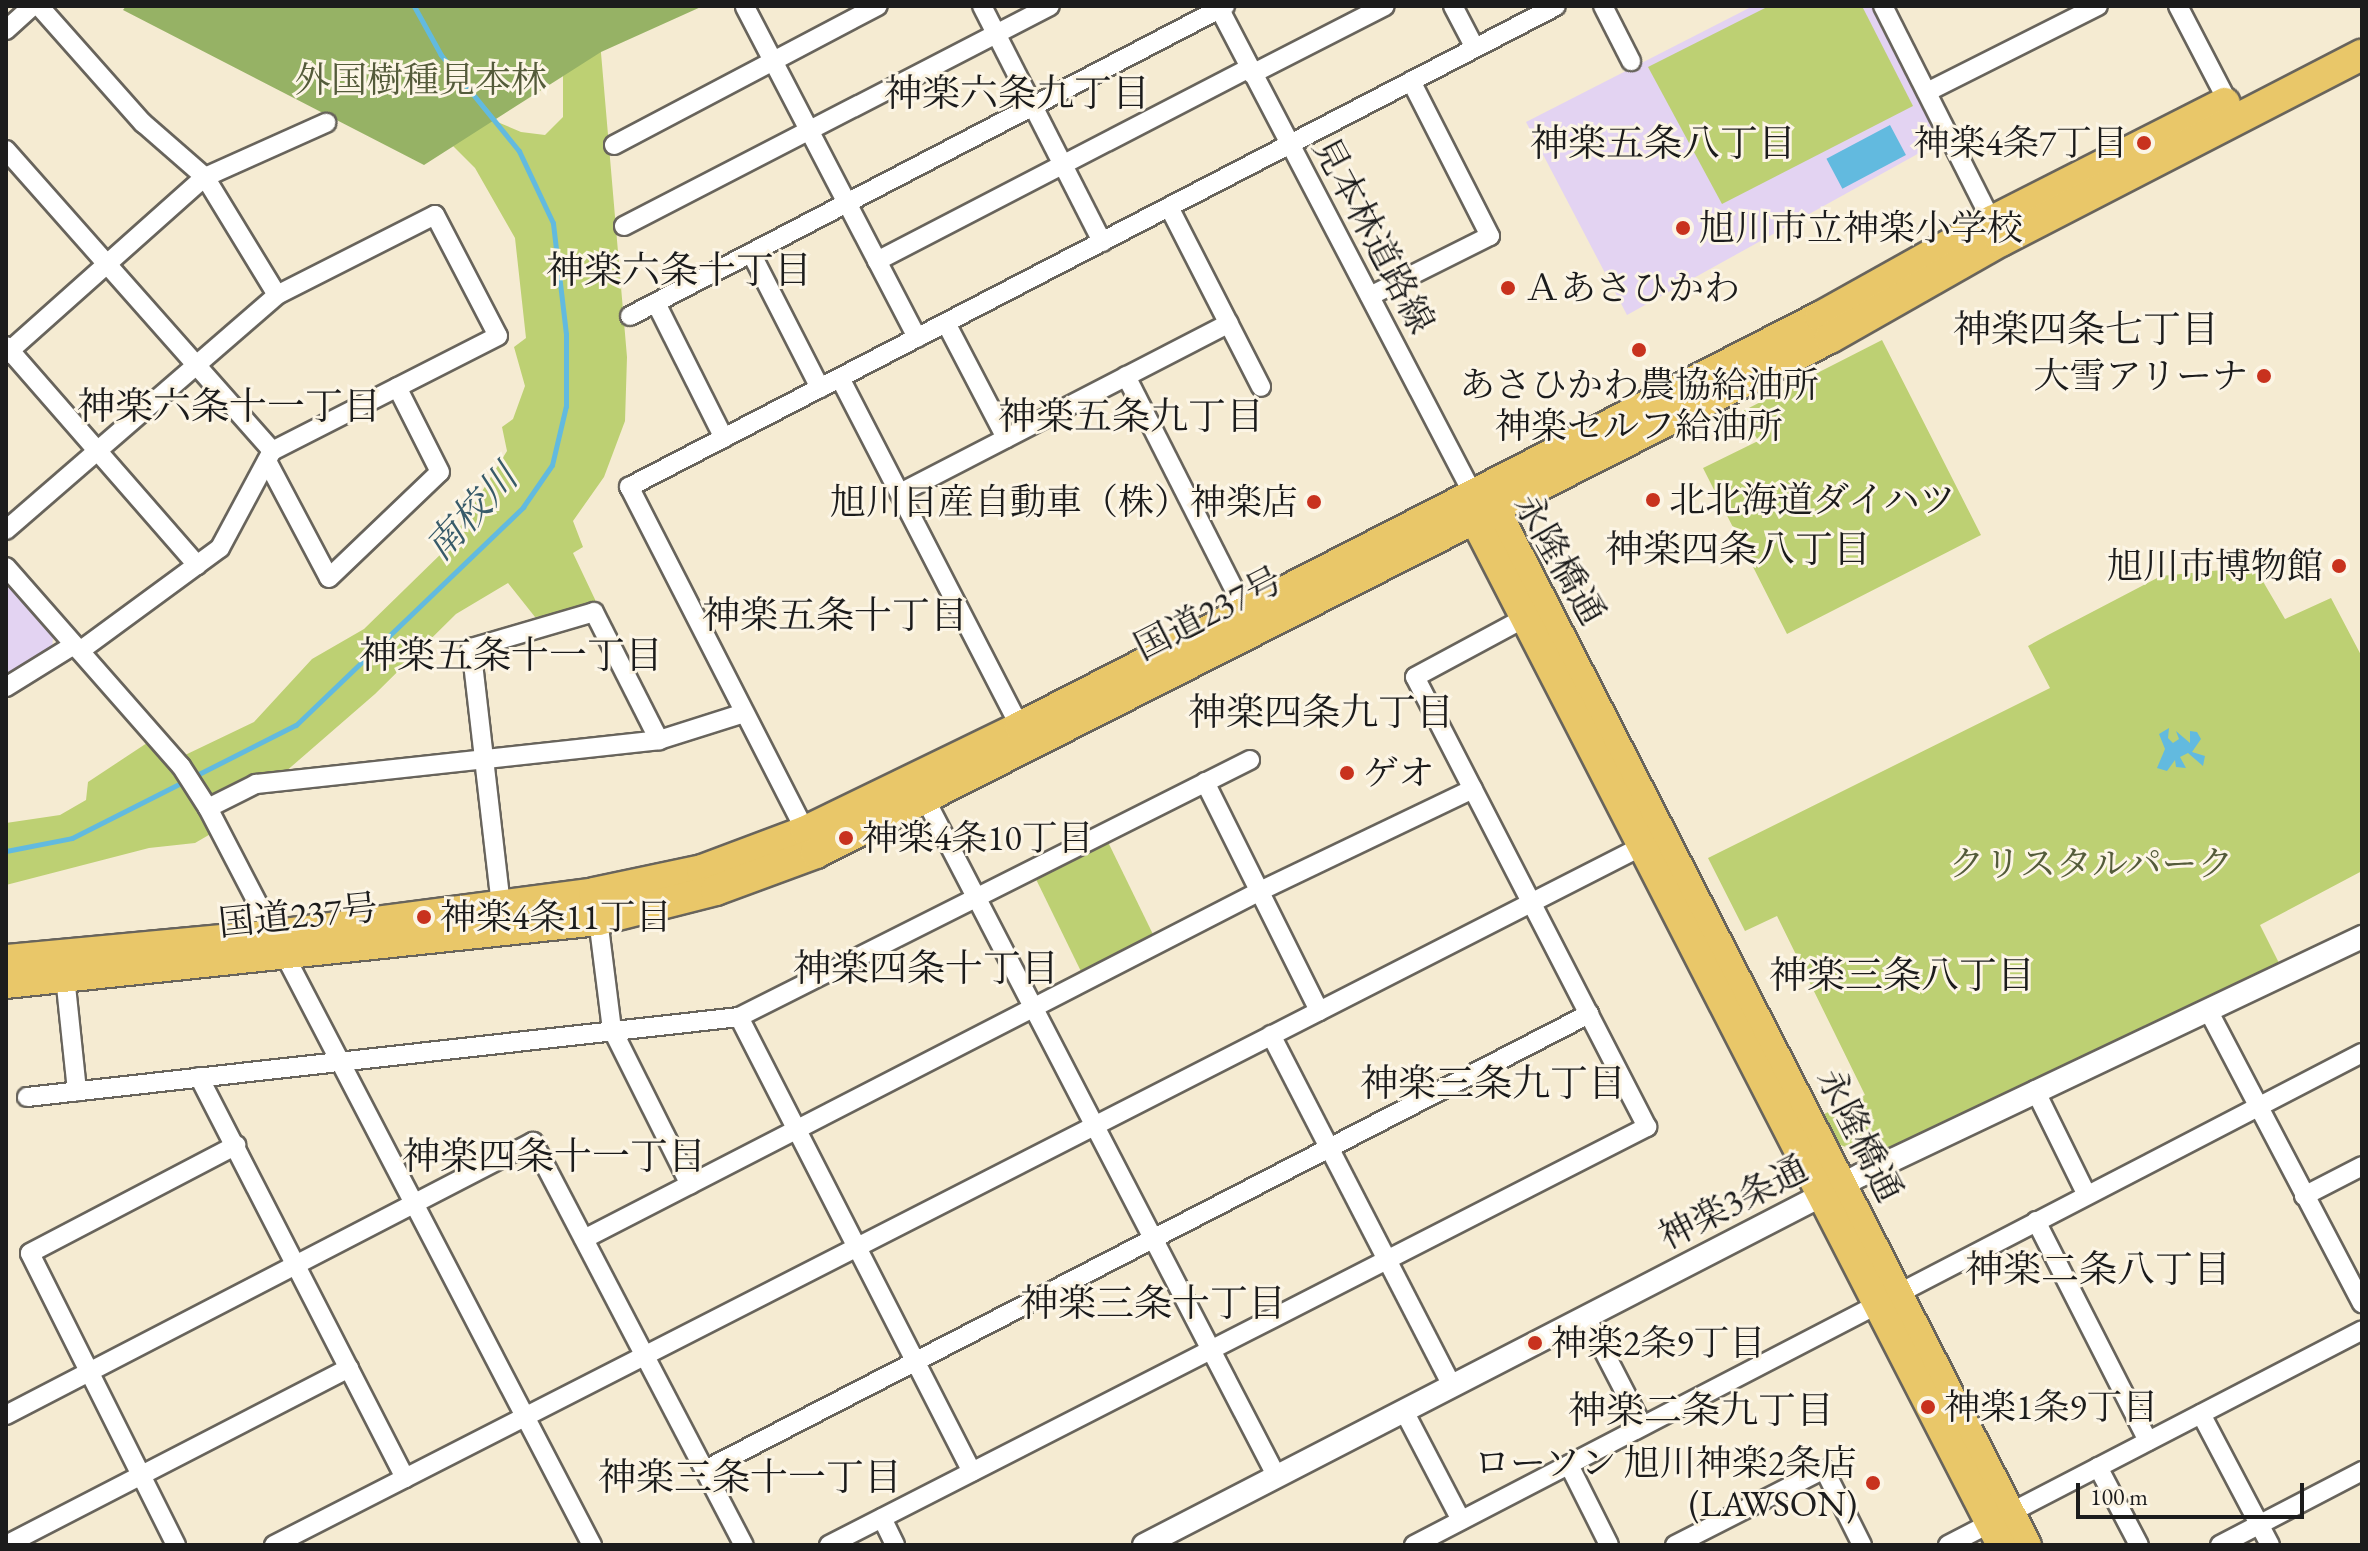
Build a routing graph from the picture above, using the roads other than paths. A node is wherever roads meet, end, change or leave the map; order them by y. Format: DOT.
graph roads {
  1 [pos="36,6"];
  2 [pos="878,6"];
  3 [pos="982,6"];
  4 [pos="1050,6"];
  5 [pos="1385,6"];
  6 [pos="1453,6"];
  7 [pos="1556,6"];
  8 [pos="1603,6"];
  9 [pos="1883,6"];
  10 [pos="2098,6"];
  11 [pos="2178,6"];
  12 [pos="745,7"];
  13 [pos="1221,7"];
  14 [pos="6,30"];
  15 [pos="2362,33"];
  16 [pos="996,34"];
  17 [pos="1475,48"];
  18 [pos="2362,55"];
  19 [pos="773,60"];
  20 [pos="1631,61"];
  21 [pos="1251,71"];
  22 [pos="1411,81"];
  23 [pos="1929,91"];
  24 [pos="2228,102"];
  25 [pos="1034,106"];
  26 [pos="326,123"];
  27 [pos="811,129"];
  28 [pos="1290,144"];
  29 [pos="614,145"];
  30 [pos="6,150"];
  31 [pos="1062,164"];
  32 [pos="21,168"];
  33 [pos="205,177"];
  34 [pos="6,181"];
  35 [pos="848,203"];
  36 [pos="1169,207"];
  37 [pos="624,226"];
  38 [pos="1997,231"];
  39 [pos="1102,242"];
  40 [pos="751,253"];
  41 [pos="877,261"];
  42 [pos="108,264"];
  43 [pos="277,295"];
  44 [pos="1370,296"];
  45 [pos="656,303"];
  46 [pos="630,316"];
  47 [pos="946,323"];
  48 [pos="1229,323"];
  49 [pos="917,338"];
  50 [pos="7,351"];
  51 [pos="196,363"];
  52 [pos="1126,376"];
  53 [pos="840,378"];
  54 [pos="397,387"];
  55 [pos="1261,387"];
  56 [pos="820,388"];
  57 [pos="724,438"];
  58 [pos="1006,438"];
  59 [pos="95,450"];
  60 [pos="270,456"];
  61 [pos="900,493"];
  62 [pos="1481,508"];
  63 [pos="6,530"];
  64 [pos="197,565"];
  65 [pos="6,567"];
  66 [pos="1536,612"];
  67 [pos="1251,621"];
  68 [pos="77,648"];
  69 [pos="6,687"];
  70 [pos="744,713"];
  71 [pos="1025,736"];
  72 [pos="659,740"];
  73 [pos="483,760"];
  74 [pos="1250,760"];
  75 [pos="1205,782"];
  76 [pos="920,789"];
  77 [pos="1473,789"];
  78 [pos="208,808"];
  79 [pos="1652,841"];
  80 [pos="811,842"];
  81 [pos="1260,891"];
  82 [pos="977,897"];
  83 [pos="1531,902"];
  84 [pos="596,906"];
  85 [pos="502,916"];
  86 [pos="2362,937"];
  87 [pos="282,945"];
  88 [pos="6,960"];
  89 [pos="64,965"];
  90 [pos="6,983"];
  91 [pos="1036,1005"];
  92 [pos="1319,1011"];
  93 [pos="2209,1012"];
  94 [pos="1589,1014"];
  95 [pos="739,1017"];
  96 [pos="612,1029"];
  97 [pos="1271,1035"];
  98 [pos="2362,1053"];
  99 [pos="343,1063"];
  100 [pos="199,1077"];
  101 [pos="2035,1090"];
  102 [pos="77,1091"];
  103 [pos="27,1097"];
  104 [pos="2259,1108"];
  105 [pos="1097,1124"];
  106 [pos="794,1130"];
  107 [pos="237,1145"];
  108 [pos="1329,1146"];
  109 [pos="2362,1166"];
  110 [pos="690,1185"];
  111 [pos="1831,1190"];
  112 [pos="2087,1195"];
  113 [pos="2304,1196"];
  114 [pos="416,1203"];
  115 [pos="2036,1221"];
  116 [pos="1153,1237"];
  117 [pos="584,1239"];
  118 [pos="857,1246"];
  119 [pos="1387,1259"];
  120 [pos="297,1265"];
  121 [pos="1887,1300"];
  122 [pos="2362,1303"];
  123 [pos="1586,1317"];
  124 [pos="2362,1330"];
  125 [pos="1211,1349"];
  126 [pos="645,1355"];
  127 [pos="916,1362"];
  128 [pos="349,1368"];
  129 [pos="88,1373"];
  130 [pos="1452,1385"];
  131 [pos="1404,1411"];
  132 [pos="2201,1414"];
  133 [pos="6,1415"];
  134 [pos="526,1416"];
  135 [pos="1642,1425"];
  136 [pos="2148,1441"];
  137 [pos="1569,1465"];
  138 [pos="2098,1467"];
  139 [pos="705,1470"];
  140 [pos="2362,1471"];
  141 [pos="972,1472"];
  142 [pos="140,1475"];
  143 [pos="1277,1477"];
  144 [pos="405,1478"];
  145 [pos="882,1518"];
  146 [pos="1461,1520"];
  147 [pos="2259,1525"];
  148 [pos="2000,1527"];
  149 [pos="6,1545"];
  150 [pos="176,1545"];
  151 [pos="274,1545"];
  152 [pos="592,1545"];
  153 [pos="744,1545"];
  154 [pos="829,1545"];
  155 [pos="895,1545"];
  156 [pos="1144,1545"];
  157 [pos="1414,1545"];
  158 [pos="1609,1545"];
  159 [pos="1675,1545"];
  160 [pos="1862,1545"];
  161 [pos="1948,1545"];
  162 [pos="2027,1545"];
  163 [pos="2139,1545"];
  164 [pos="2220,1545"];
  165 [pos="2270,1545"];
  1 -- 14 [label="street"];
  1 -- 33 [label="street"];
  2 -- 19 [label="street"];
  3 -- 16 [label="street"];
  4 -- 16 [label="street"];
  5 -- 21 [label="street"];
  6 -- 17 [label="street"];
  7 -- 17 [label="street"];
  8 -- 20 [label="street"];
  9 -- 23 [label="street"];
  10 -- 23 [label="street"];
  11 -- 24 [label="street"];
  12 -- 19 [label="street"];
  13 -- 21 [label="street, 見本林道路線"];
  13 -- 25 [label="street"];
  15 -- 24 [label="highway, 国道237号"];
  16 -- 25 [label="street"];
  16 -- 27 [label="street"];
  17 -- 22 [label="street"];
  18 -- 38 [label="highway, 国道237号"];
  19 -- 27 [label="street"];
  19 -- 29 [label="street"];
  21 -- 28 [label="street, 見本林道路線"];
  21 -- 31 [label="street"];
  22 -- 28 [label="street"];
  22 -- 44 [label="street"];
  23 -- 38 [label="street"];
  24 -- 38 [label="highway, 国道237号"];
  25 -- 31 [label="street"];
  25 -- 35 [label="street"];
  26 -- 33 [label="street"];
  27 -- 35 [label="street"];
  27 -- 37 [label="street"];
  28 -- 36 [label="street"];
  28 -- 44 [label="street, 見本林道路線"];
  30 -- 32 [label="street"];
  31 -- 39 [label="street"];
  31 -- 41 [label="street"];
  32 -- 34 [label="street"];
  32 -- 42 [label="street"];
  33 -- 42 [label="street"];
  33 -- 43 [label="street"];
  35 -- 40 [label="street"];
  35 -- 41 [label="street"];
  36 -- 39 [label="street"];
  36 -- 48 [label="street"];
  38 -- 62 [label="highway, 国道237号"];
  39 -- 47 [label="street"];
  40 -- 45 [label="street"];
  40 -- 56 [label="street"];
  41 -- 49 [label="street"];
  42 -- 50 [label="street"];
  42 -- 51 [label="street"];
  43 -- 51 [label="street"];
  43 -- 54 [label="street"];
  44 -- 62 [label="street, 見本林道路線"];
  45 -- 46 [label="street"];
  45 -- 57 [label="street"];
  47 -- 49 [label="street"];
  47 -- 58 [label="street"];
  48 -- 52 [label="street"];
  48 -- 55 [label="street"];
  49 -- 53 [label="street"];
  50 -- 59 [label="street"];
  51 -- 59 [label="street"];
  51 -- 60 [label="street"];
  52 -- 58 [label="street"];
  52 -- 67 [label="street"];
  53 -- 56 [label="street"];
  53 -- 61 [label="street"];
  54 -- 60 [label="street"];
  54 -- 60 [label="street"];
  56 -- 57 [label="street"];
  57 -- 70 [label="street"];
  58 -- 61 [label="street"];
  59 -- 63 [label="street"];
  59 -- 64 [label="street"];
  60 -- 64 [label="street"];
  61 -- 71 [label="street"];
  62 -- 66 [label="main road, 永隆橋通"];
  62 -- 67 [label="highway, 国道237号"];
  64 -- 68 [label="street"];
  65 -- 68 [label="street"];
  66 -- 77 [label="street"];
  66 -- 79 [label="main road, 永隆橋通"];
  67 -- 71 [label="highway, 国道237号"];
  68 -- 69 [label="street"];
  68 -- 78 [label="street"];
  70 -- 72 [label="street"];
  70 -- 80 [label="street"];
  71 -- 76 [label="highway, 国道237号"];
  72 -- 73 [label="street"];
  72 -- 73 [label="street"];
  73 -- 78 [label="street"];
  73 -- 85 [label="street"];
  74 -- 75 [label="street"];
  75 -- 81 [label="street"];
  75 -- 82 [label="street"];
  76 -- 80 [label="highway, 国道237号"];
  76 -- 82 [label="street"];
  77 -- 81 [label="street"];
  77 -- 83 [label="street"];
  78 -- 87 [label="street"];
  79 -- 83 [label="street"];
  79 -- 111 [label="main road, 永隆橋通"];
  80 -- 84 [label="highway, 国道237号"];
  81 -- 91 [label="street"];
  81 -- 92 [label="street"];
  82 -- 91 [label="street"];
  82 -- 95 [label="street"];
  83 -- 92 [label="street"];
  83 -- 94 [label="street"];
  84 -- 85 [label="highway, 国道237号"];
  84 -- 96 [label="street"];
  85 -- 87 [label="highway, 国道237号"];
  86 -- 93 [label="street, 神楽3条通"];
  87 -- 89 [label="highway, 国道237号"];
  87 -- 99 [label="street"];
  88 -- 89 [label="highway, 国道237号"];
  89 -- 90 [label="highway, 国道237号"];
  89 -- 102 [label="street"];
  91 -- 105 [label="street"];
  91 -- 106 [label="street"];
  92 -- 97 [label="street"];
  93 -- 101 [label="street, 神楽3条通"];
  93 -- 104 [label="street"];
  94 -- 108 [label="street"];
  94 -- 119 [label="street"];
  95 -- 96 [label="street"];
  95 -- 106 [label="street"];
  96 -- 99 [label="street"];
  96 -- 110 [label="street"];
  97 -- 105 [label="street"];
  97 -- 108 [label="street"];
  98 -- 104 [label="street"];
  99 -- 100 [label="street"];
  99 -- 114 [label="street"];
  100 -- 102 [label="street"];
  100 -- 107 [label="street"];
  101 -- 111 [label="street, 神楽3条通"];
  101 -- 112 [label="street"];
  102 -- 103 [label="street"];
  104 -- 112 [label="street"];
  104 -- 113 [label="street"];
  105 -- 116 [label="street"];
  105 -- 118 [label="street"];
  106 -- 110 [label="street"];
  106 -- 118 [label="street"];
  107 -- 120 [label="street"];
  107 -- 129 [label="street"];
  108 -- 116 [label="street"];
  108 -- 119 [label="street"];
  109 -- 113 [label="street"];
  110 -- 117 [label="street"];
  111 -- 121 [label="main road, 永隆橋通"];
  111 -- 123 [label="street, 神楽3条通"];
  112 -- 115 [label="street"];
  113 -- 122 [label="street"];
  114 -- 117 [label="street"];
  114 -- 120 [label="street"];
  114 -- 134 [label="street"];
  115 -- 121 [label="street"];
  115 -- 136 [label="street"];
  116 -- 125 [label="street"];
  116 -- 127 [label="street"];
  117 -- 126 [label="street"];
  118 -- 126 [label="street"];
  118 -- 127 [label="street"];
  119 -- 125 [label="street"];
  119 -- 130 [label="street"];
  120 -- 128 [label="street"];
  120 -- 129 [label="street"];
  121 -- 135 [label="street"];
  121 -- 148 [label="main road, 永隆橋通"];
  123 -- 130 [label="street, 神楽3条通"];
  123 -- 135 [label="street"];
  124 -- 132 [label="street"];
  125 -- 141 [label="street"];
  125 -- 143 [label="street"];
  126 -- 134 [label="street"];
  126 -- 139 [label="street"];
  127 -- 139 [label="street"];
  127 -- 141 [label="street"];
  128 -- 142 [label="street"];
  128 -- 144 [label="street"];
  129 -- 133 [label="street"];
  129 -- 142 [label="street"];
  130 -- 131 [label="street, 神楽3条通"];
  131 -- 143 [label="street, 神楽3条通"];
  131 -- 146 [label="street"];
  132 -- 136 [label="street"];
  132 -- 147 [label="street"];
  134 -- 144 [label="street"];
  134 -- 152 [label="street"];
  135 -- 137 [label="street"];
  136 -- 138 [label="street"];
  137 -- 146 [label="street"];
  137 -- 158 [label="street"];
  138 -- 148 [label="street"];
  138 -- 163 [label="street"];
  139 -- 153 [label="street"];
  140 -- 147 [label="street"];
  141 -- 145 [label="street"];
  142 -- 149 [label="street"];
  142 -- 150 [label="street"];
  143 -- 156 [label="street, 神楽3条通"];
  144 -- 151 [label="street"];
  145 -- 154 [label="street"];
  145 -- 155 [label="street"];
  146 -- 157 [label="street"];
  147 -- 164 [label="street"];
  147 -- 165 [label="street"];
  148 -- 161 [label="street"];
  148 -- 162 [label="main road, 永隆橋通"];
  159 -- 160 [label="street"];
}
